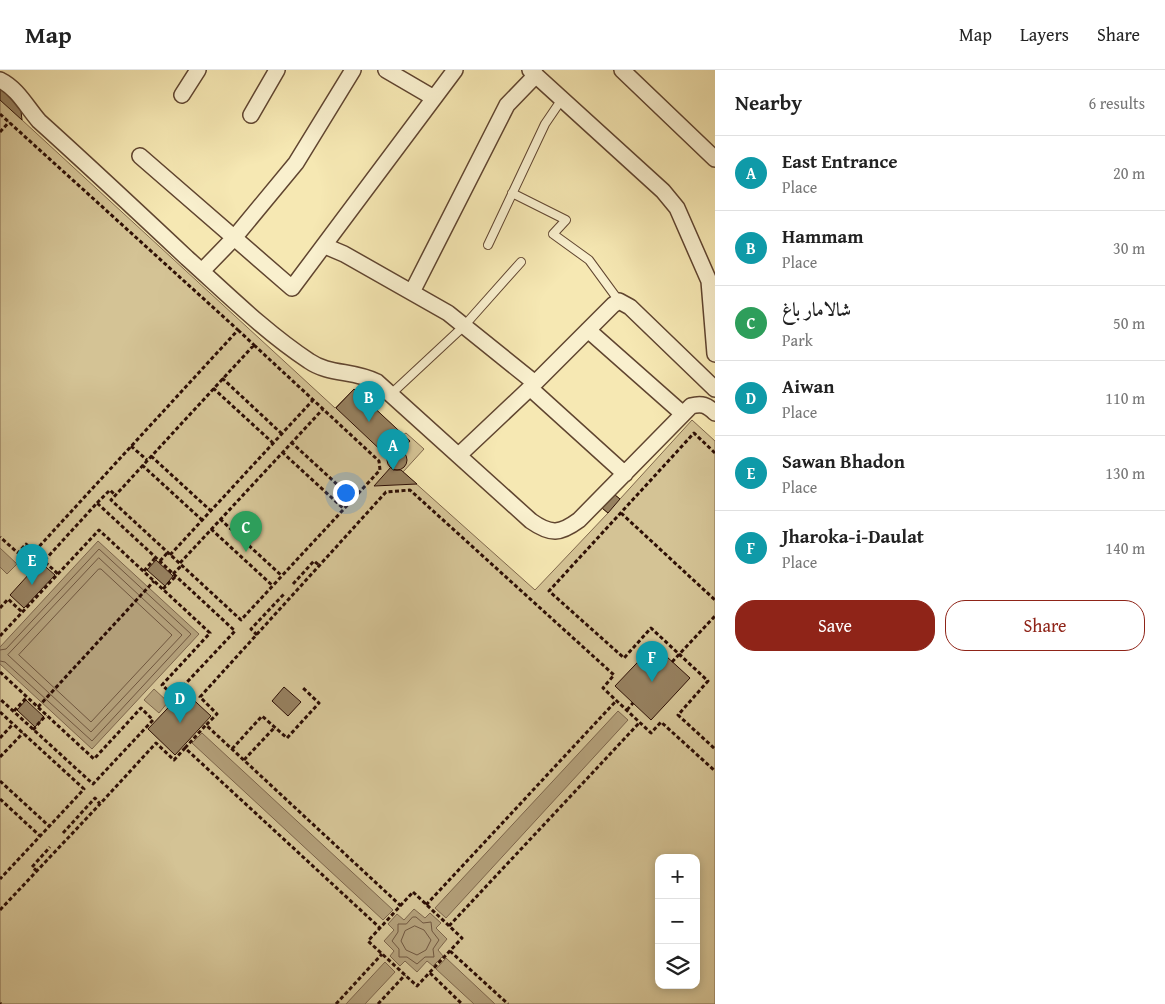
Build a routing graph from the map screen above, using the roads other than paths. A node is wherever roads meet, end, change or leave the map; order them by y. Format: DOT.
graph roads {
  1 [pos="198,70"];
  2 [pos="277,70"];
  3 [pos="353,70"];
  4 [pos="386,70"];
  5 [pos="455,70"];
  6 [pos="622,70"];
  7 [pos="533,72"];
  8 [pos="0,80"];
  9 [pos="182,95"];
  10 [pos="434,98"];
  11 [pos="562,99"];
  12 [pos="251,115"];
  13 [pos="140,156"];
  14 [pos="715,159"];
  15 [pos="512,193"];
  16 [pos="234,238"];
  17 [pos="488,245"];
  18 [pos="325,246"];
  19 [pos="521,262"];
  20 [pos="202,271"];
  21 [pos="412,292"];
  22 [pos="619,301"];
  23 [pos="464,326"];
  24 [pos="588,330"];
  25 [pos="715,354"];
  26 [pos="532,386"];
  27 [pos="715,389"];
  28 [pos="390,394"];
  29 [pos="715,413"];
  30 [pos="683,414"];
  31 [pos="459,455"];
  32 [pos="625,474"];
  1 -- 9 [label="street"];
  2 -- 12 [label="street"];
  3 -- 16 [label="street"];
  4 -- 10 [label="street"];
  5 -- 10 [label="street"];
  6 -- 14 [label="street"];
  7 -- 11 [label="street"];
  7 -- 21 [label="street"];
  8 -- 20 [label="street"];
  10 -- 18 [label="street"];
  11 -- 15 [label="lane"];
  11 -- 25 [label="street"];
  13 -- 16 [label="street"];
  15 -- 17 [label="lane"];
  15 -- 22 [label="lane"];
  16 -- 18 [label="street"];
  16 -- 20 [label="street"];
  18 -- 21 [label="street"];
  19 -- 23 [label="lane"];
  20 -- 28 [label="street"];
  21 -- 23 [label="street"];
  22 -- 24 [label="street"];
  22 -- 27 [label="street"];
  23 -- 26 [label="street"];
  23 -- 28 [label="lane"];
  24 -- 26 [label="street"];
  24 -- 30 [label="street"];
  26 -- 31 [label="street"];
  26 -- 32 [label="street"];
  28 -- 31 [label="street"];
  29 -- 30 [label="street"];
  30 -- 32 [label="street"];
  31 -- 32 [label="street"];
}
